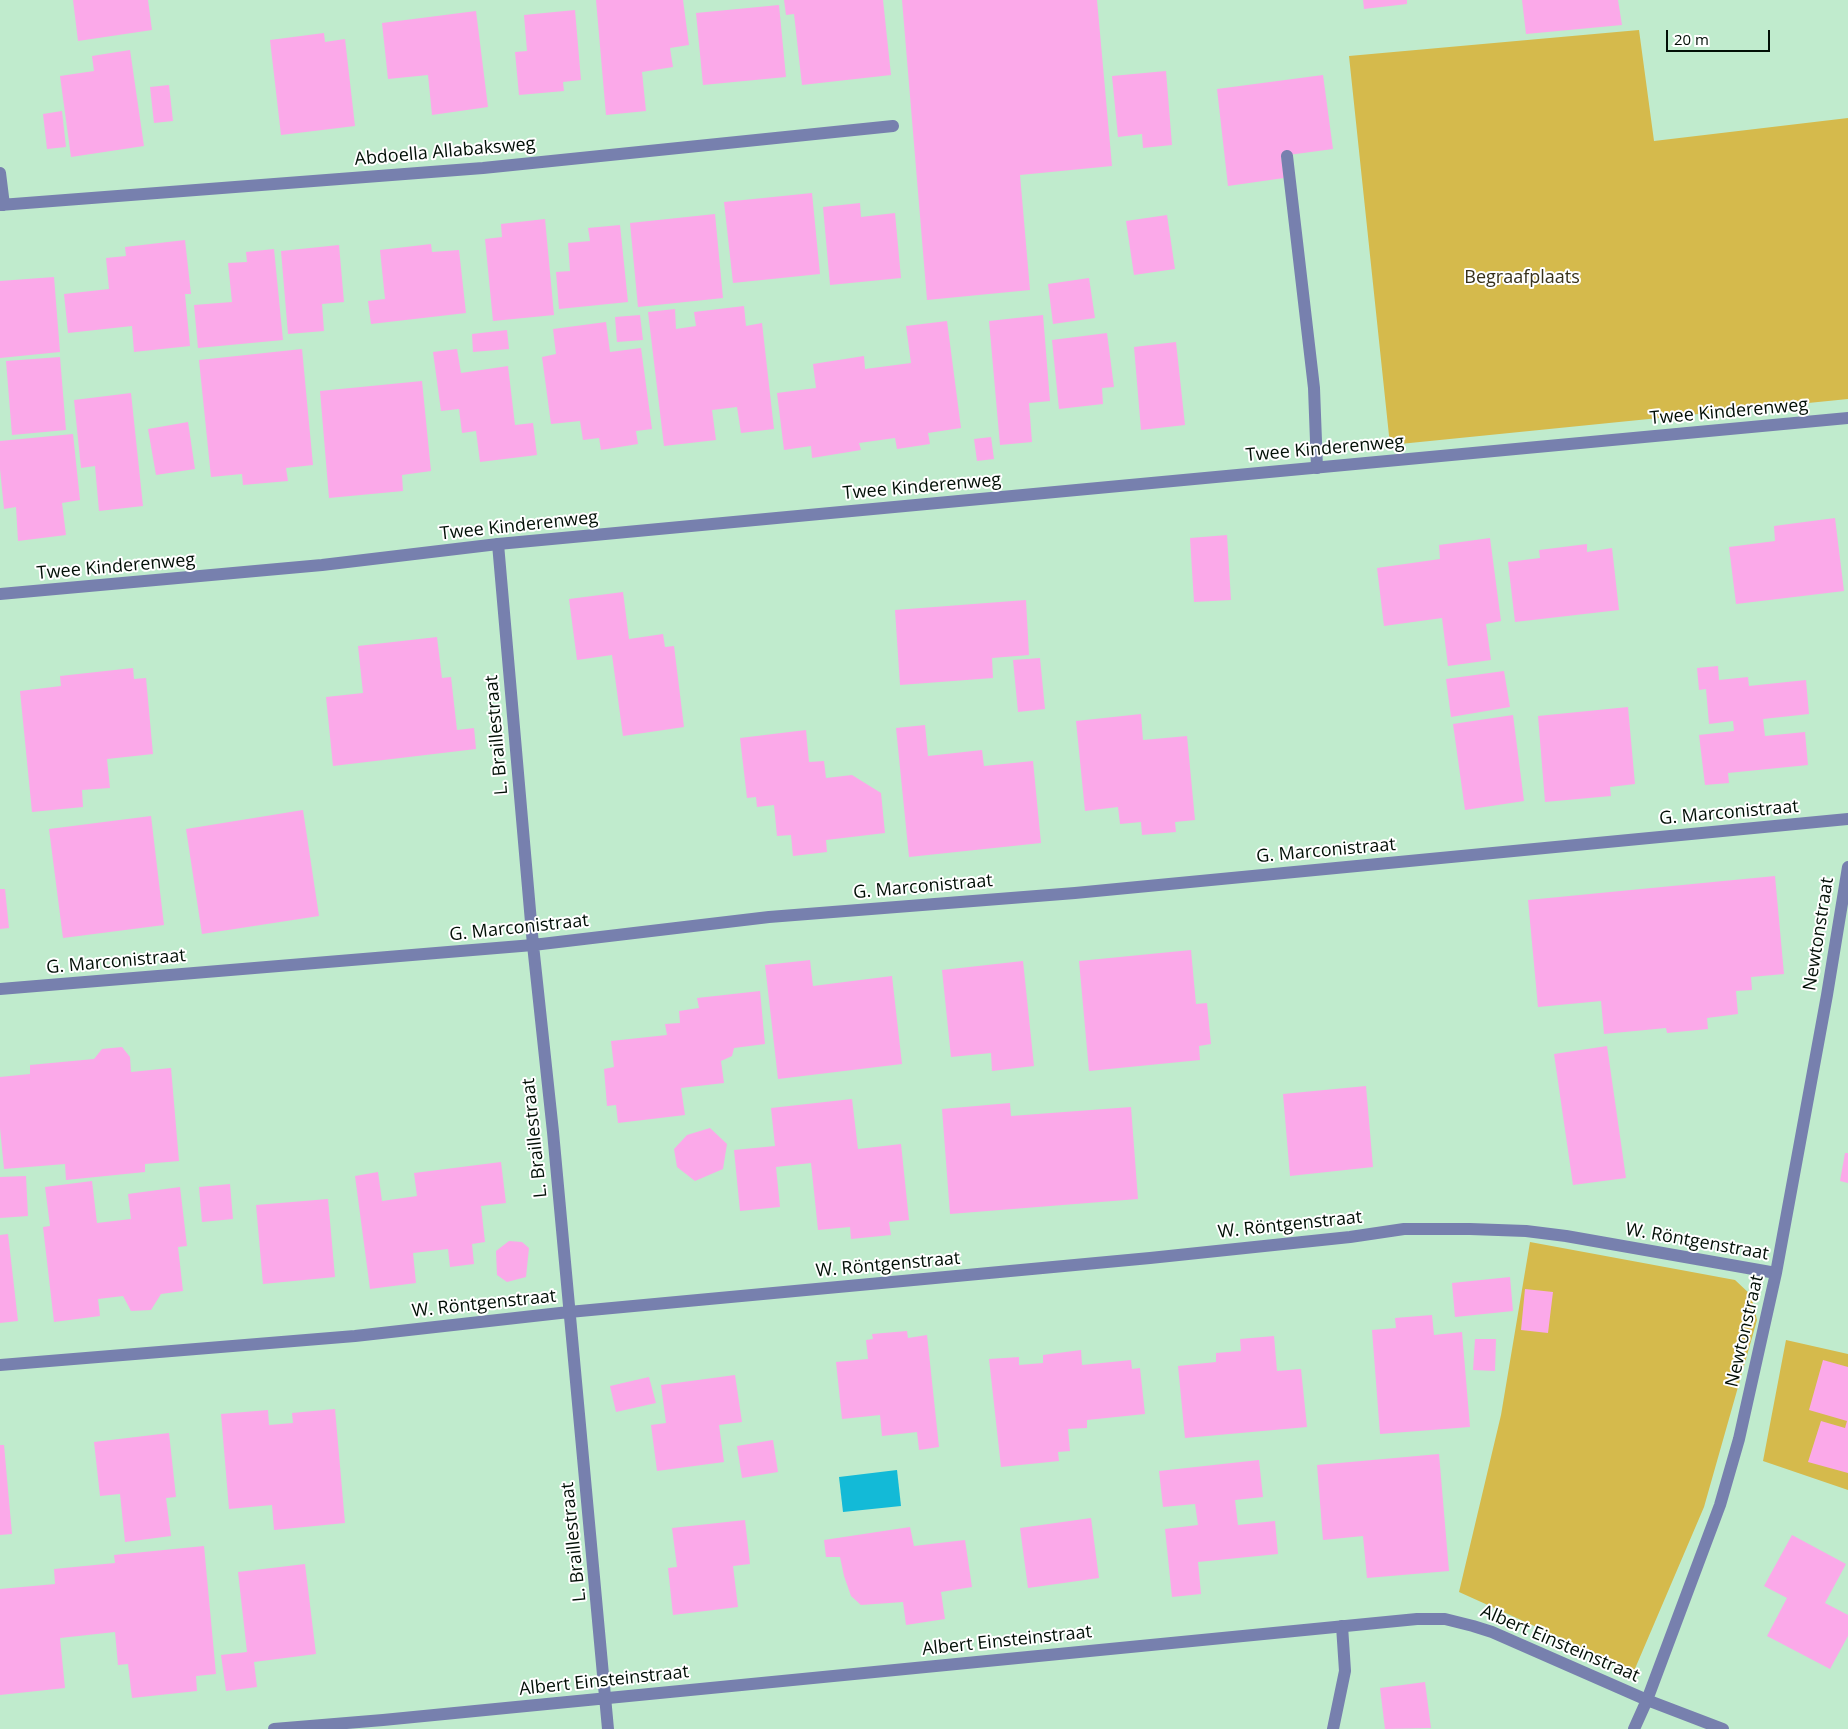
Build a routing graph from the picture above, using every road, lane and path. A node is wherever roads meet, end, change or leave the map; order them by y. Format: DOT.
graph roads {
  1 [pos="893,126"];
  2 [pos="1287,156"];
  3 [pos="0,173"];
  4 [pos="2,205"];
  5 [pos="1848,418"];
  6 [pos="1317,468"];
  7 [pos="498,544"];
  8 [pos="0,594"];
  9 [pos="1848,819"];
  10 [pos="1848,867"];
  11 [pos="533,946"];
  12 [pos="0,989"];
  13 [pos="1776,1273"];
  14 [pos="569,1312"];
  15 [pos="0,1365"];
  16 [pos="1342,1626"];
  17 [pos="606,1698"];
  18 [pos="1647,1700"];
  19 [pos="274,1729"];
  20 [pos="608,1729"];
  21 [pos="1333,1729"];
  22 [pos="1634,1729"];
  23 [pos="1723,1729"];
  1 -- 4 [label="street, Abdoella Allabaksweg"];
  2 -- 6 [label="street"];
  3 -- 4 [label="street"];
  5 -- 6 [label="street, Twee Kinderenweg"];
  6 -- 7 [label="street, Twee Kinderenweg"];
  7 -- 8 [label="street, Twee Kinderenweg"];
  7 -- 11 [label="street, L. Braillestraat"];
  9 -- 11 [label="street, G. Marconistraat"];
  10 -- 13 [label="street, Newtonstraat"];
  11 -- 12 [label="street, G. Marconistraat"];
  11 -- 14 [label="street, L. Braillestraat"];
  13 -- 14 [label="street, W. Röntgenstraat"];
  13 -- 18 [label="street, Newtonstraat"];
  14 -- 15 [label="street, W. Röntgenstraat"];
  14 -- 17 [label="street, L. Braillestraat"];
  16 -- 17 [label="street, Albert Einsteinstraat"];
  16 -- 18 [label="street, Albert Einsteinstraat"];
  16 -- 21 [label="street"];
  17 -- 19 [label="street, Albert Einsteinstraat"];
  17 -- 20 [label="street, L. Braillestraat"];
  18 -- 22 [label="street, Newtonstraat"];
  18 -- 23 [label="street, Albert Einsteinstraat"];
}
